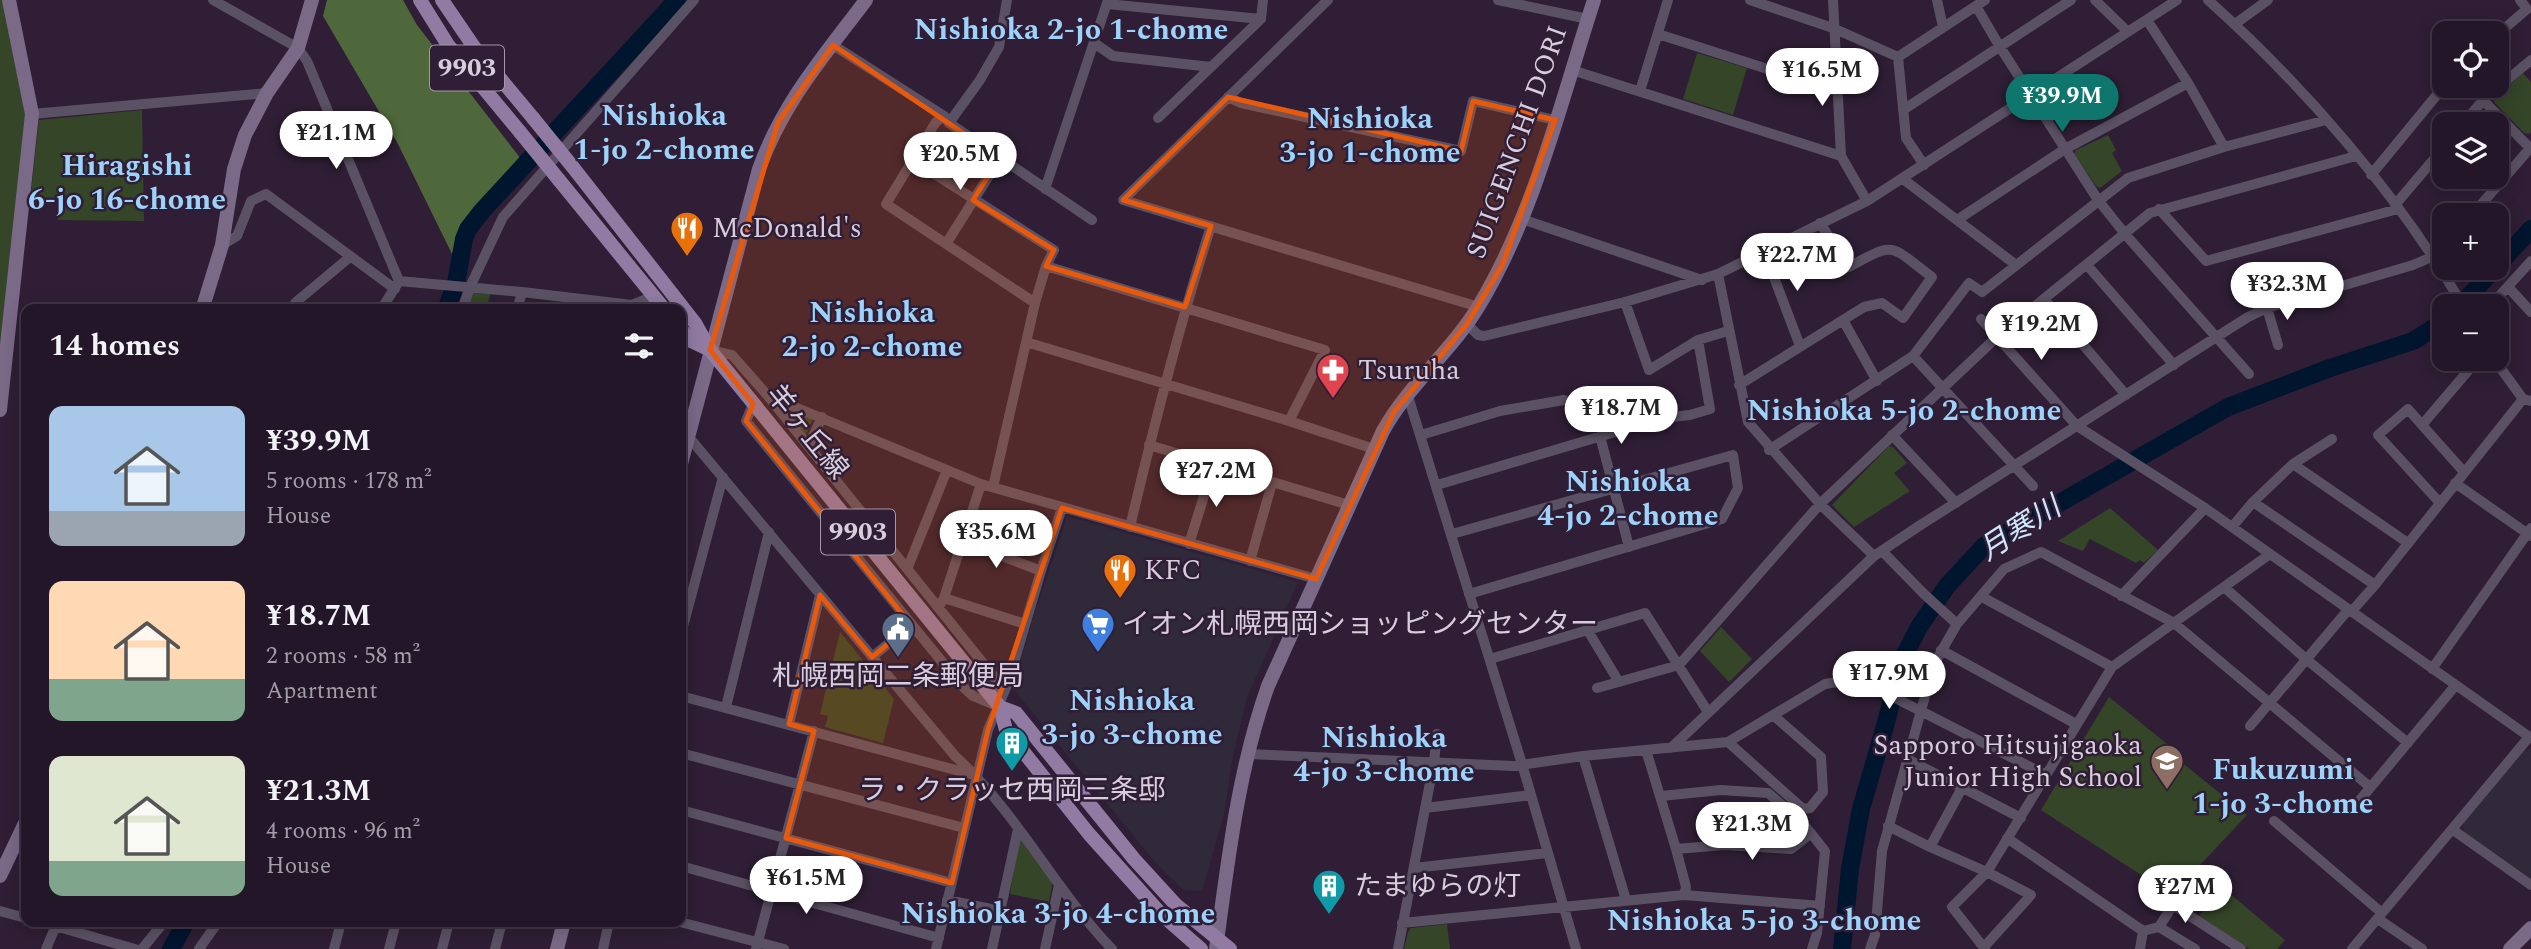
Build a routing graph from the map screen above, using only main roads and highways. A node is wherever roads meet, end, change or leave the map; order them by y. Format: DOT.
graph roads {
  1 [pos="420,0"];
  2 [pos="442,0"];
  3 [pos="660,304"];
  4 [pos="680,304"];
  5 [pos="686,312"];
  6 [pos="686,335"];
  7 [pos="710,349"];
  8 [pos="1000,707"];
  9 [pos="1217,944"];
  10 [pos="1201,949"];
  11 [pos="1230,949"];
  1 -- 3 [label="main road, 9903, bridge"];
  2 -- 4 [label="main road, 羊ヶ丘線 / 9903, bridge"];
  5 -- 7 [label="main road, 羊ヶ丘線 / 9903, bridge"];
  6 -- 7 [label="main road, 羊ヶ丘線 / 9903"];
  7 -- 8 [label="main road, 羊ヶ丘線 / 9903"];
  8 -- 9 [label="main road, 羊ヶ丘線 / 9903"];
  8 -- 10 [label="main road, 羊ヶ丘線 / 9903"];
  9 -- 11 [label="main road, 羊ヶ丘線 / 9903"];
}
